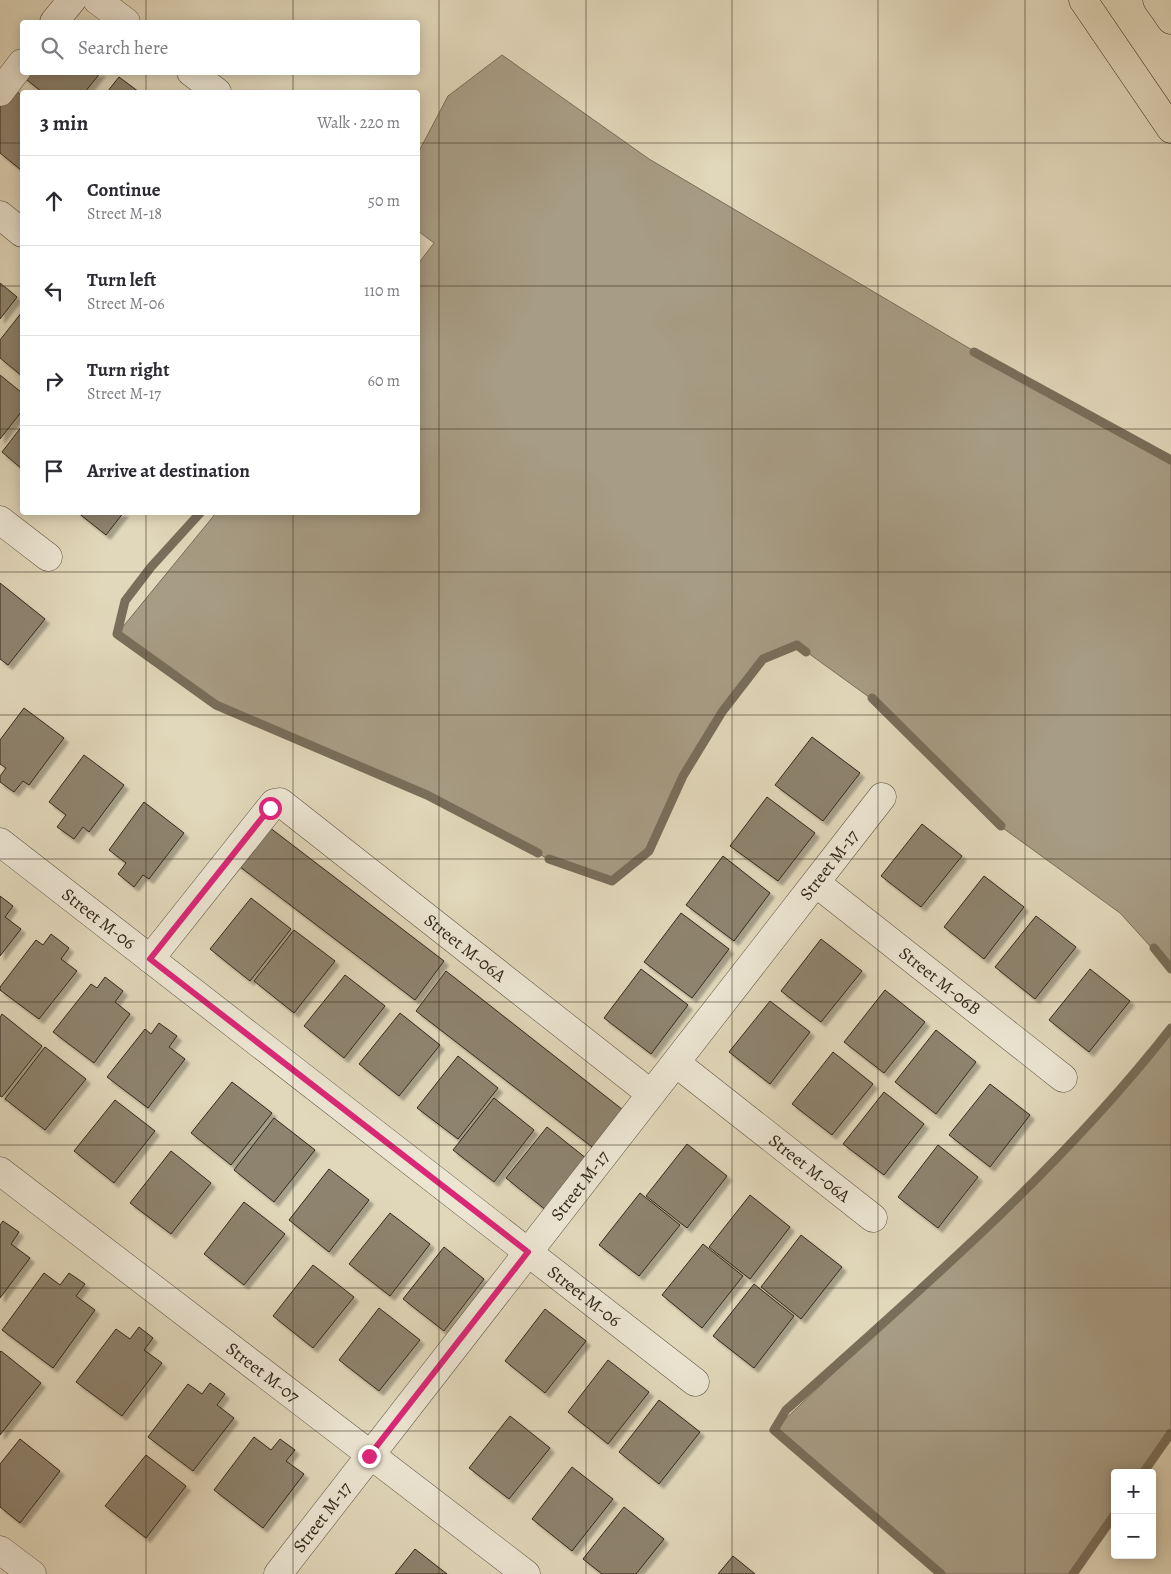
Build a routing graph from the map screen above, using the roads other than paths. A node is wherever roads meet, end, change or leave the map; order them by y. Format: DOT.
graph roads {
  1 [pos="72,0"];
  2 [pos="97,0"];
  3 [pos="1083,0"];
  4 [pos="1157,0"];
  5 [pos="56,20"];
  6 [pos="123,20"];
  7 [pos="1171,20"];
  8 [pos="20,66"];
  9 [pos="195,75"];
  10 [pos="214,90"];
  11 [pos="0,92"];
  12 [pos="1171,129"];
  13 [pos="0,215"];
  14 [pos="20,231"];
  15 [pos="0,520"];
  16 [pos="48,557"];
  17 [pos="882,797"];
  18 [pos="0,842"];
  19 [pos="816,883"];
  20 [pos="150,959"];
  21 [pos="676,1063"];
  22 [pos="1063,1078"];
  23 [pos="652,1094"];
  24 [pos="0,1171"];
  25 [pos="873,1218"];
  26 [pos="528,1252"];
  27 [pos="695,1382"];
  28 [pos="369,1456"];
  29 [pos="0,1550"];
  30 [pos="32,1574"];
  31 [pos="278,1574"];
  32 [pos="526,1574"];
  1 -- 5 [label="street"];
  2 -- 6 [label="street"];
  3 -- 12 [label="main road"];
  4 -- 7 [label="main road"];
  8 -- 11 [label="street"];
  9 -- 10 [label="street"];
  13 -- 14 [label="street"];
  15 -- 16 [label="street"];
  17 -- 19 [label="street, Street M-17"];
  18 -- 20 [label="street, Street M-06"];
  19 -- 21 [label="street, Street M-17"];
  19 -- 22 [label="street, Street M-06B"];
  20 -- 23 [label="street, Street M-06A"];
  20 -- 26 [label="street, Street M-06"];
  21 -- 23 [label="street, Street M-17"];
  21 -- 25 [label="street, Street M-06A"];
  23 -- 26 [label="street, Street M-17"];
  24 -- 28 [label="street, Street M-07"];
  26 -- 27 [label="street, Street M-06"];
  26 -- 28 [label="street, Street M-17"];
  28 -- 31 [label="street, Street M-17"];
  28 -- 32 [label="street, Street M-07"];
  29 -- 30 [label="street"];
}
